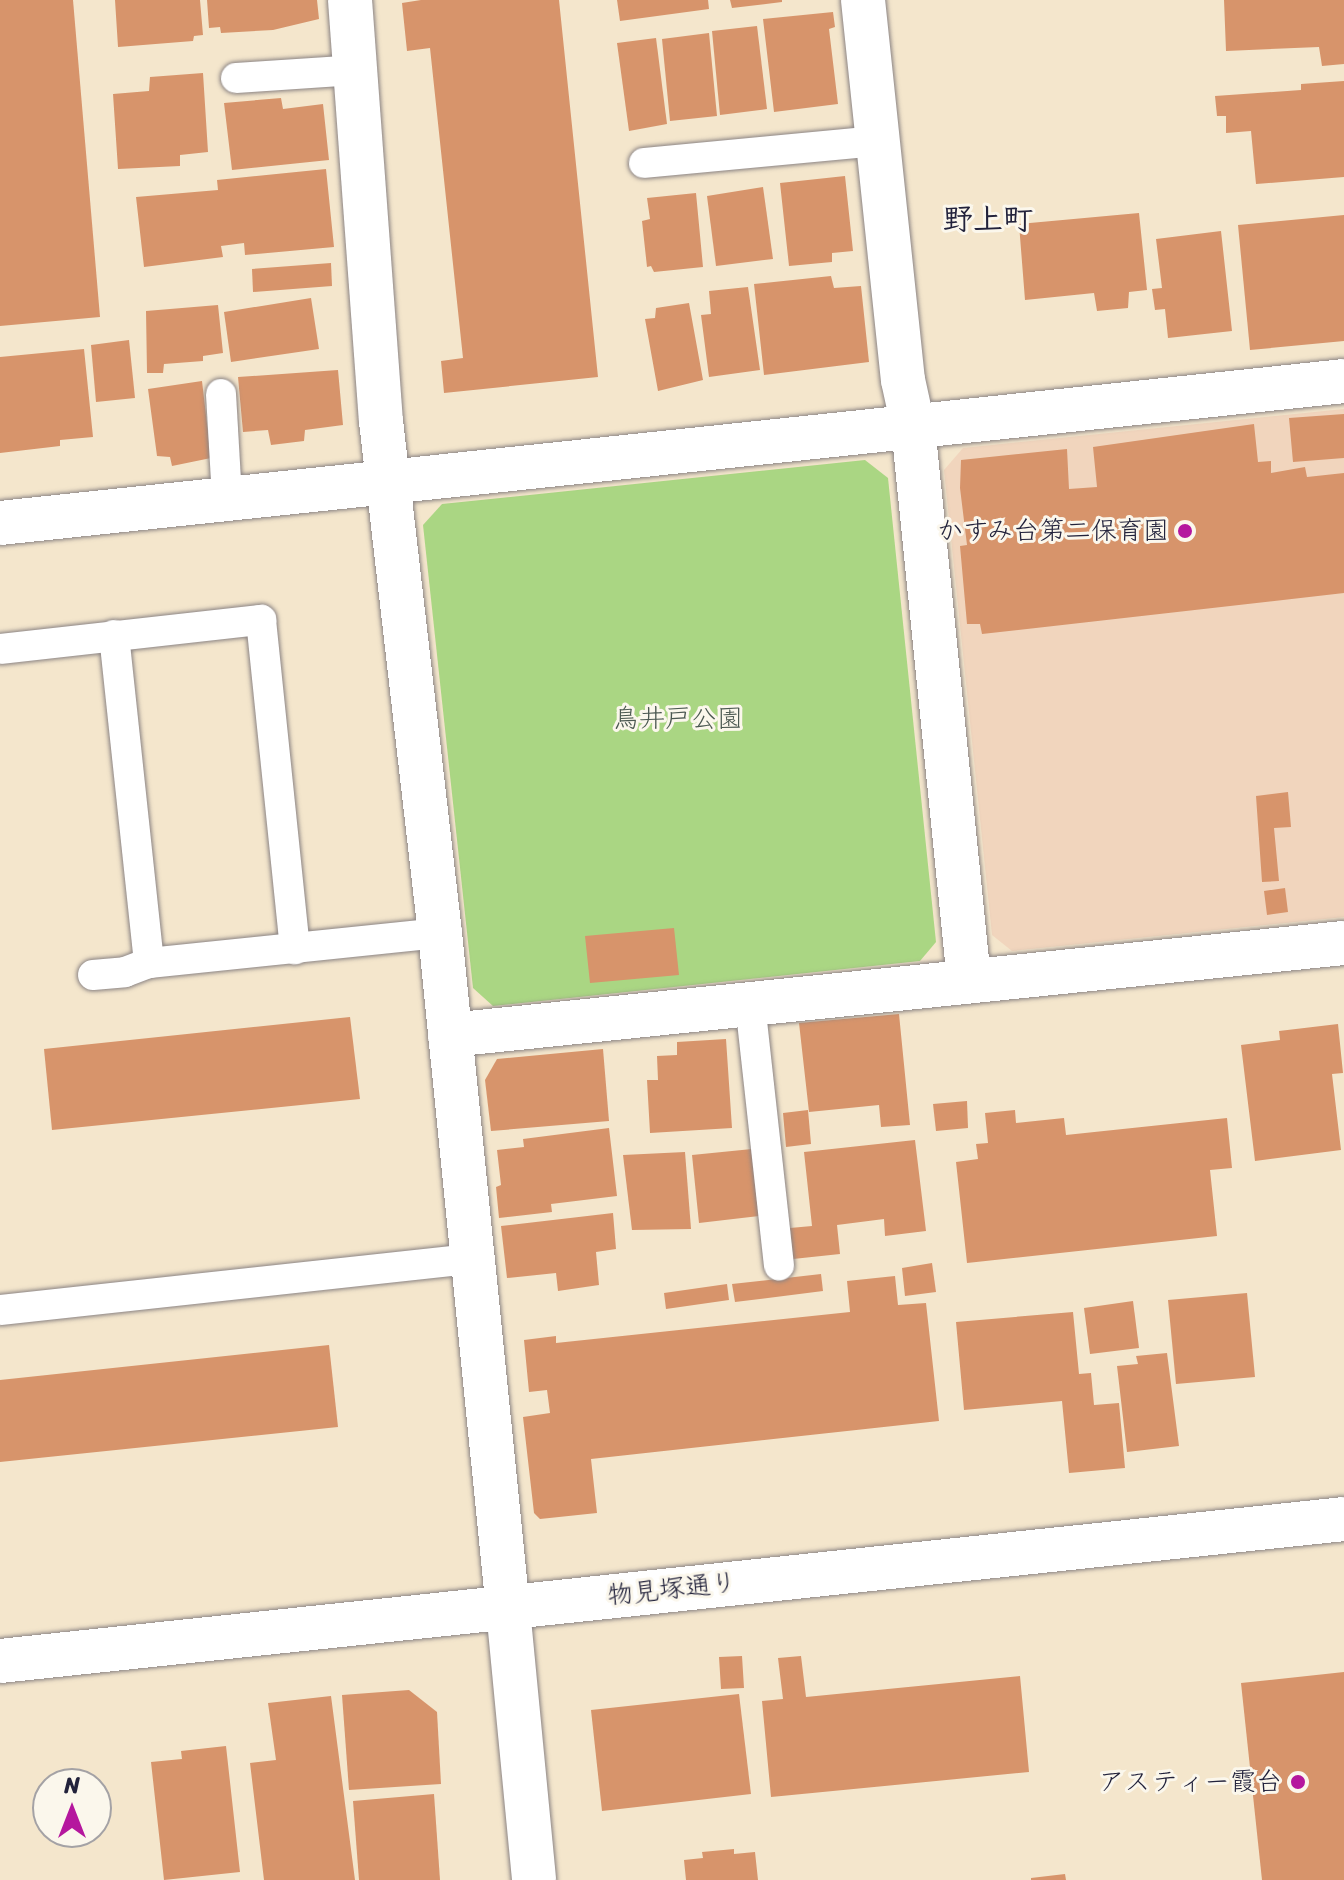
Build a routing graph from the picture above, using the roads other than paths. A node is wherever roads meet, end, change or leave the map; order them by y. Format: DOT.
graph roads {
  1 [pos="350,0"];
  2 [pos="863,0"];
  3 [pos="355,70"];
  4 [pos="236,78"];
  5 [pos="878,141"];
  6 [pos="644,163"];
  7 [pos="1344,381"];
  8 [pos="221,394"];
  9 [pos="913,426"];
  10 [pos="391,479"];
  11 [pos="227,498"];
  12 [pos="0,523"];
  13 [pos="114,635"];
  14 [pos="0,640"];
  15 [pos="0,649"];
  16 [pos="440,933"];
  17 [pos="1344,943"];
  18 [pos="295,949"];
  19 [pos="149,963"];
  20 [pos="93,975"];
  21 [pos="969,980"];
  22 [pos="750,1003"];
  23 [pos="450,1035"];
  24 [pos="472,1259"];
  25 [pos="779,1265"];
  26 [pos="0,1310"];
  27 [pos="1344,1519"];
  28 [pos="508,1609"];
  29 [pos="0,1661"];
  30 [pos="534,1880"];
  1 -- 3 [label="street"];
  2 -- 5 [label="street"];
  3 -- 4 [label="lane"];
  3 -- 10 [label="street"];
  5 -- 6 [label="lane"];
  5 -- 9 [label="street"];
  7 -- 9 [label="street"];
  8 -- 11 [label="lane"];
  9 -- 10 [label="street"];
  9 -- 21 [label="street"];
  10 -- 11 [label="street"];
  10 -- 16 [label="street"];
  11 -- 12 [label="street"];
  13 -- 15 [label="lane"];
  13 -- 18 [label="lane"];
  13 -- 19 [label="lane"];
  14 -- 15 [label="lane"];
  16 -- 18 [label="lane"];
  16 -- 23 [label="street"];
  17 -- 21 [label="street"];
  18 -- 19 [label="lane"];
  19 -- 20 [label="lane"];
  21 -- 22 [label="street"];
  22 -- 23 [label="street"];
  22 -- 25 [label="lane"];
  23 -- 24 [label="street"];
  24 -- 26 [label="lane"];
  24 -- 28 [label="street"];
  27 -- 28 [label="street, 物見塚通り"];
  28 -- 29 [label="street, 物見塚通り"];
  28 -- 30 [label="street"];
}
